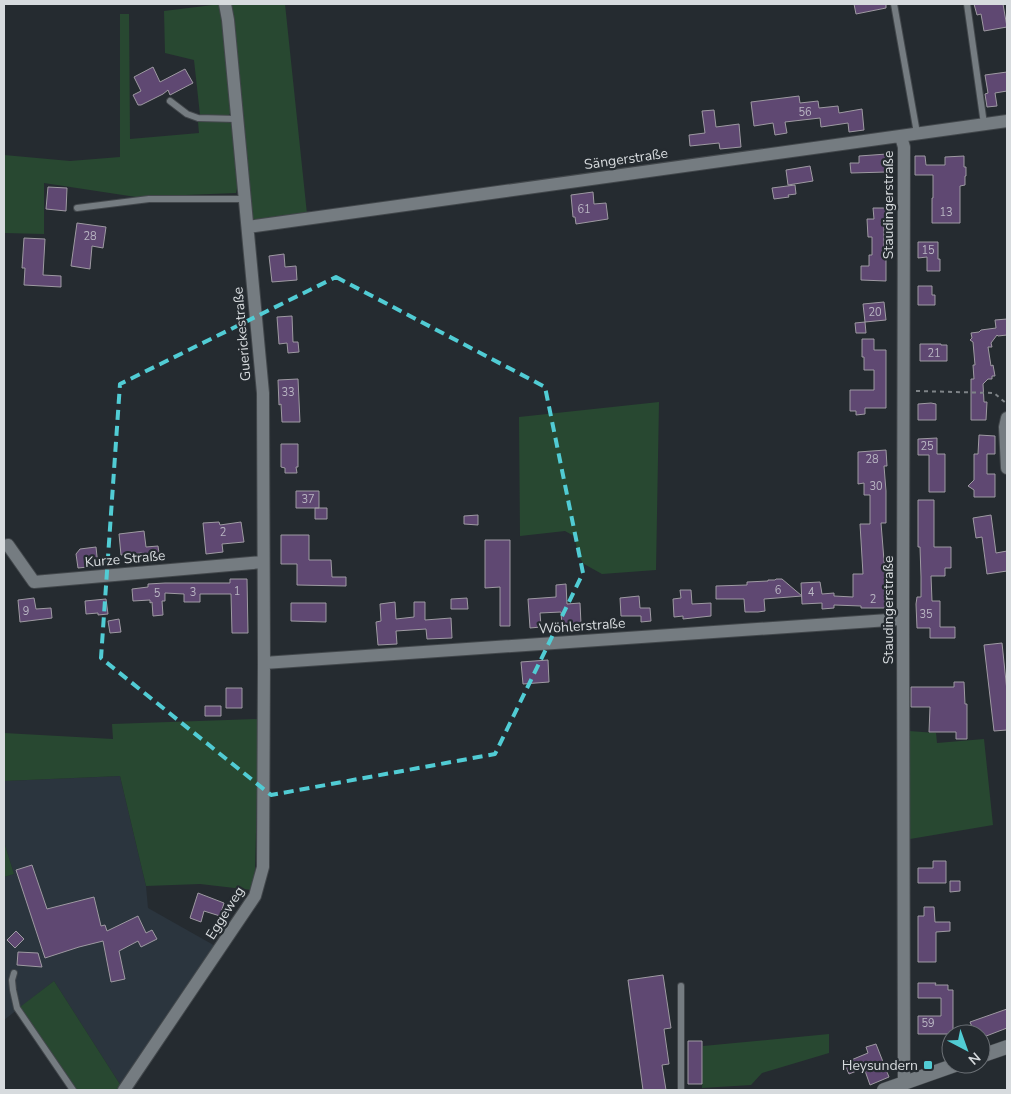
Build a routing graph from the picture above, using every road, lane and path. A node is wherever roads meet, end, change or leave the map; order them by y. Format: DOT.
graph roads {
  1 [pos="225,4"];
  2 [pos="894,4"];
  3 [pos="967,4"];
  4 [pos="170,101"];
  5 [pos="237,119"];
  6 [pos="1007,122"];
  7 [pos="984,124"];
  8 [pos="917,133"];
  9 [pos="901,137"];
  10 [pos="245,199"];
  11 [pos="77,208"];
  12 [pos="248,227"];
  13 [pos="903,390"];
  14 [pos="1007,404"];
  15 [pos="1007,418"];
  16 [pos="1007,468"];
  17 [pos="6,542"];
  18 [pos="263,562"];
  19 [pos="903,619"];
  20 [pos="264,663"];
  21 [pos="14,973"];
  22 [pos="681,986"];
  23 [pos="1007,1047"];
  24 [pos="991,1053"];
  25 [pos="941,1070"];
  26 [pos="904,1083"];
  27 [pos="73,1090"];
  28 [pos="124,1090"];
  29 [pos="681,1090"];
  30 [pos="884,1090"];
  1 -- 5 [label="street, Guerickestraße"];
  2 -- 8 [label="lane"];
  3 -- 7 [label="lane"];
  4 -- 5 [label="lane"];
  5 -- 10 [label="street, Guerickestraße"];
  6 -- 7 [label="street, Sängerstraße"];
  7 -- 8 [label="street, Sängerstraße"];
  8 -- 9 [label="street, Sängerstraße"];
  9 -- 12 [label="street, Sängerstraße"];
  9 -- 13 [label="street, Staudingerstraße"];
  10 -- 11 [label="lane"];
  10 -- 12 [label="street, Guerickestraße"];
  12 -- 18 [label="street, Guerickestraße"];
  13 -- 14 [label="path"];
  13 -- 19 [label="street, Staudingerstraße"];
  15 -- 16 [label="street"];
  17 -- 18 [label="street, Kurze Straße"];
  18 -- 20 [label="street, Guerickestraße"];
  19 -- 20 [label="street, Wöhlerstraße"];
  19 -- 26 [label="street, Staudingerstraße"];
  20 -- 28 [label="street, Eggeweg"];
  21 -- 27 [label="lane"];
  22 -- 29 [label="lane"];
  23 -- 24 [label="street"];
  25 -- 26 [label="street"];
  26 -- 30 [label="street"];
}
